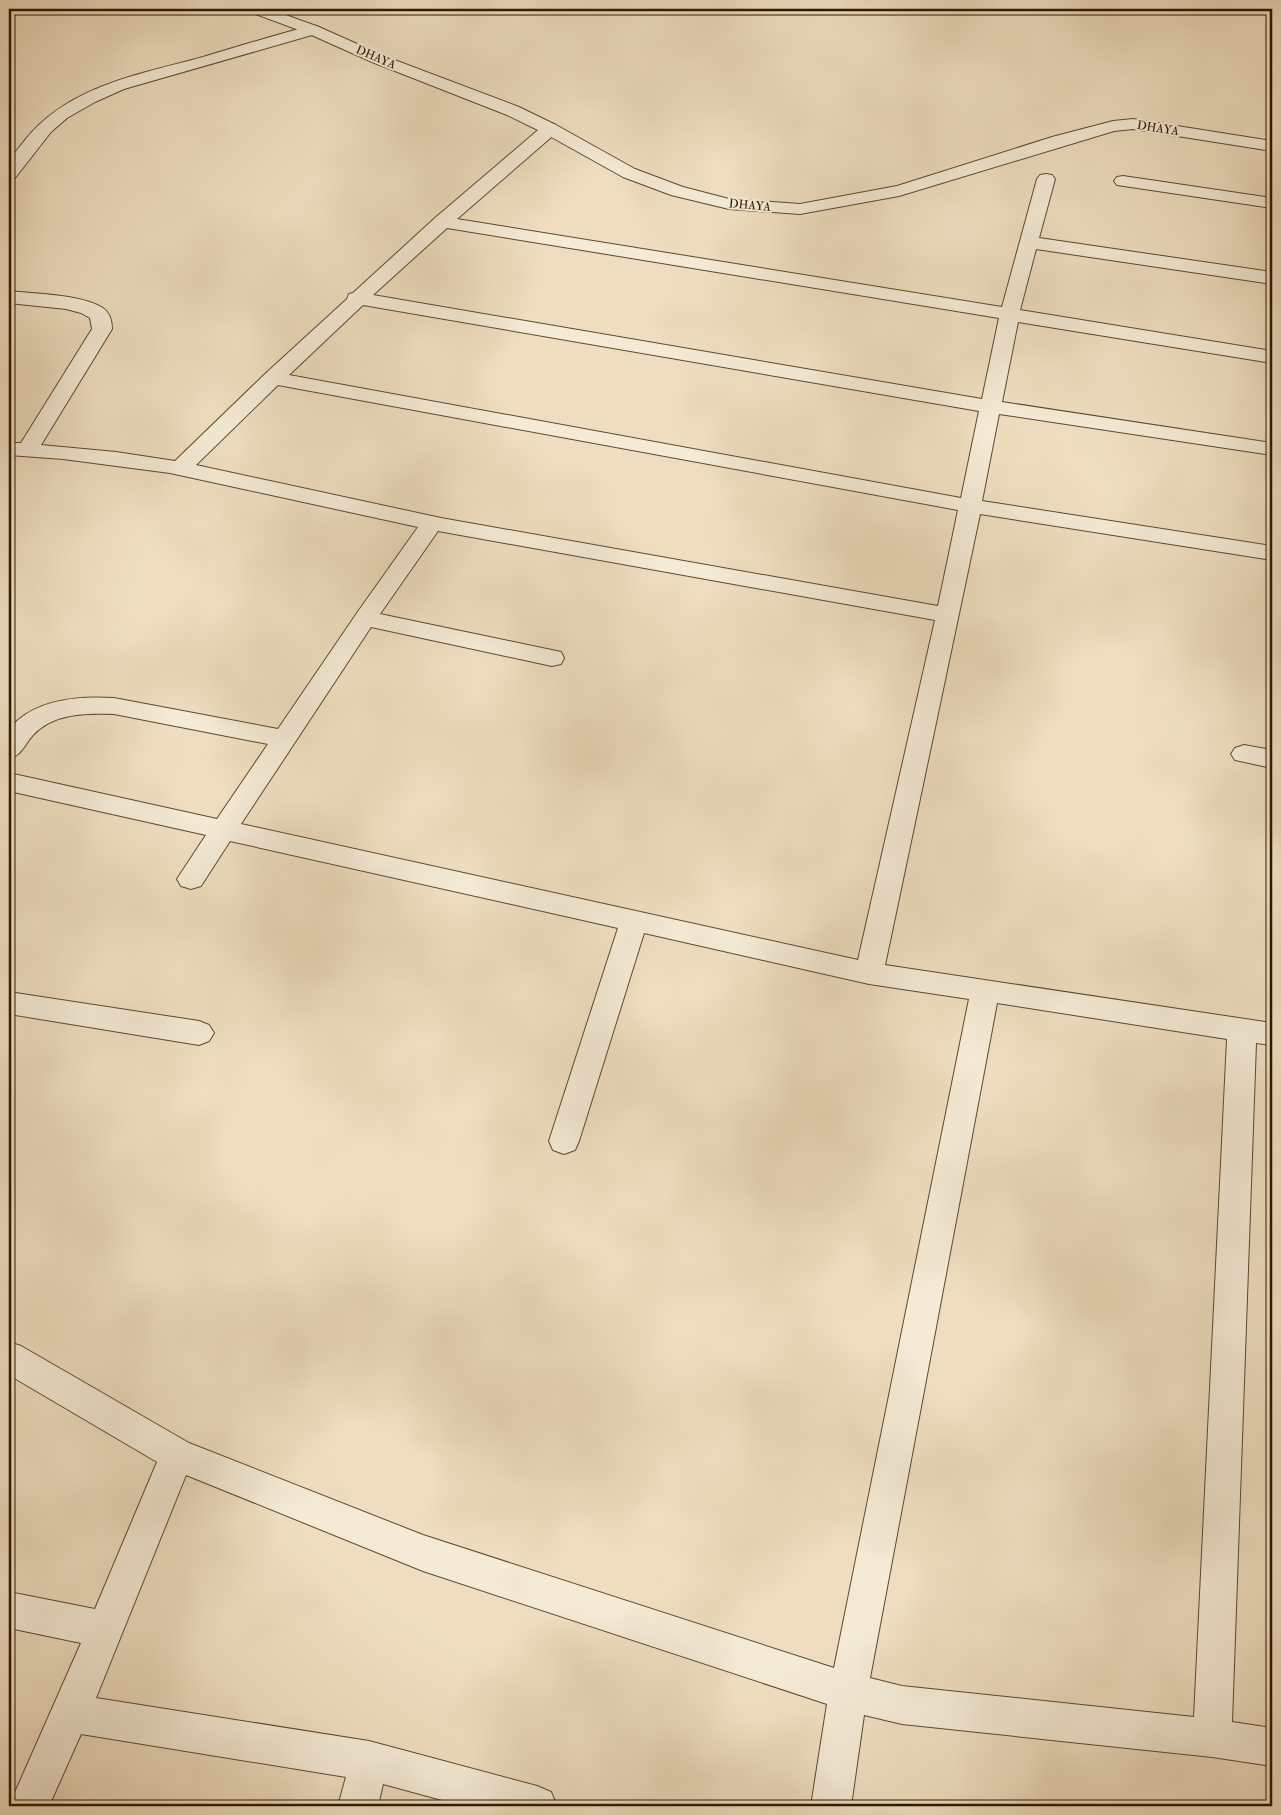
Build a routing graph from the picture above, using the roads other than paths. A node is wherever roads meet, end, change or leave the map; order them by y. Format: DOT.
graph roads {
  1 [pos="254,9"];
  2 [pos="313,30"];
  3 [pos="550,129"];
  4 [pos="1272,146"];
  5 [pos="9,174"];
  6 [pos="1046,179"];
  7 [pos="1122,181"];
  8 [pos="1272,203"];
  9 [pos="440,222"];
  10 [pos="1029,242"];
  11 [pos="1272,278"];
  12 [pos="9,298"];
  13 [pos="356,298"];
  14 [pos="1009,316"];
  15 [pos="1272,357"];
  16 [pos="272,378"];
  17 [pos="991,407"];
  18 [pos="18,449"];
  19 [pos="1272,449"];
  20 [pos="180,469"];
  21 [pos="971,506"];
  22 [pos="433,522"];
  23 [pos="1272,553"];
  24 [pos="948,615"];
  25 [pos="365,618"];
  26 [pos="552,658"];
  27 [pos="284,739"];
  28 [pos="9,750"];
  29 [pos="1244,754"];
  30 [pos="1272,759"];
  31 [pos="9,782"];
  32 [pos="223,831"];
  33 [pos="191,879"];
  34 [pos="634,921"];
  35 [pos="869,973"];
  36 [pos="985,990"];
  37 [pos="9,1003"];
  38 [pos="199,1032"];
  39 [pos="1257,1032"];
  40 [pos="564,1141"];
  41 [pos="9,1356"];
  42 [pos="177,1454"];
  43 [pos="9,1610"];
  44 [pos="105,1629"];
  45 [pos="848,1692"];
  46 [pos="71,1714"];
  47 [pos="1212,1738"];
  48 [pos="1272,1747"];
  49 [pos="369,1761"];
  50 [pos="29,1806"];
  51 [pos="358,1806"];
  52 [pos="537,1806"];
  53 [pos="831,1806"];
  1 -- 2 [label="street, DHAYA"];
  2 -- 3 [label="street, DHAYA"];
  2 -- 5 [label="street"];
  3 -- 4 [label="street, DHAYA"];
  3 -- 9 [label="street"];
  6 -- 10 [label="street"];
  7 -- 8 [label="street"];
  9 -- 13 [label="street"];
  9 -- 14 [label="street"];
  10 -- 11 [label="street"];
  10 -- 14 [label="street"];
  12 -- 18 [label="street"];
  13 -- 16 [label="street"];
  13 -- 17 [label="street"];
  14 -- 15 [label="street"];
  14 -- 17 [label="street"];
  16 -- 20 [label="street"];
  16 -- 21 [label="street"];
  17 -- 19 [label="street"];
  17 -- 21 [label="street"];
  18 -- 20 [label="street"];
  20 -- 22 [label="street"];
  21 -- 23 [label="street"];
  21 -- 24 [label="street"];
  22 -- 24 [label="street"];
  22 -- 25 [label="street"];
  24 -- 35 [label="street"];
  25 -- 26 [label="street"];
  25 -- 27 [label="street"];
  27 -- 28 [label="street"];
  27 -- 32 [label="street"];
  29 -- 30 [label="street"];
  31 -- 32 [label="street"];
  32 -- 33 [label="street"];
  32 -- 34 [label="street"];
  34 -- 35 [label="street"];
  34 -- 40 [label="street"];
  35 -- 36 [label="street"];
  36 -- 39 [label="street"];
  36 -- 45 [label="street"];
  37 -- 38 [label="street"];
  39 -- 47 [label="street"];
  41 -- 42 [label="street"];
  42 -- 44 [label="street"];
  42 -- 45 [label="street"];
  43 -- 44 [label="street"];
  44 -- 46 [label="street"];
  45 -- 47 [label="street"];
  45 -- 53 [label="street"];
  46 -- 49 [label="street"];
  46 -- 50 [label="street"];
  47 -- 48 [label="street"];
  49 -- 51 [label="street"];
  49 -- 52 [label="street"];
}
